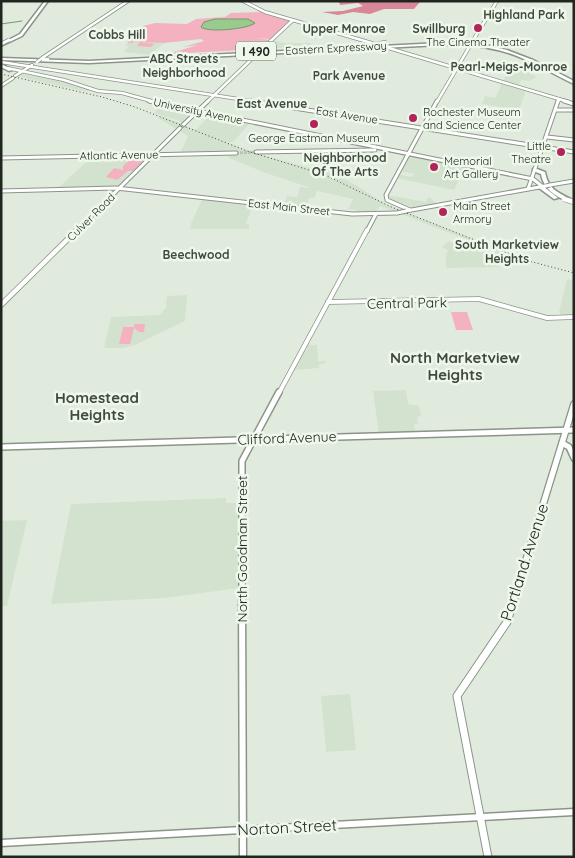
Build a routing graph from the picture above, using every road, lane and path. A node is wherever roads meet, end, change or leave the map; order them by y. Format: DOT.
graph roads {
  1 [pos="128,1"];
  2 [pos="243,1"];
  3 [pos="497,1"];
  4 [pos="44,3"];
  5 [pos="29,16"];
  6 [pos="40,16"];
  7 [pos="293,20"];
  8 [pos="28,24"];
  9 [pos="26,30"];
  10 [pos="431,42"];
  11 [pos="422,43"];
  12 [pos="472,43"];
  13 [pos="1,44"];
  14 [pos="374,44"];
  15 [pos="383,45"];
  16 [pos="335,47"];
  17 [pos="315,48"];
  18 [pos="330,48"];
  19 [pos="307,50"];
  20 [pos="514,51"];
  21 [pos="210,52"];
  22 [pos="260,52"];
  23 [pos="199,55"];
  24 [pos="2,59"];
  25 [pos="42,59"];
  26 [pos="49,61"];
  27 [pos="84,62"];
  28 [pos="34,64"];
  29 [pos="457,69"];
  30 [pos="10,70"];
  31 [pos="21,73"];
  32 [pos="574,82"];
  33 [pos="1,86"];
  34 [pos="213,95"];
  35 [pos="558,100"];
  36 [pos="574,104"];
  37 [pos="556,110"];
  38 [pos="574,110"];
  39 [pos="197,111"];
  40 [pos="422,127"];
  41 [pos="547,137"];
  42 [pos="574,140"];
  43 [pos="544,147"];
  44 [pos="382,149"];
  45 [pos="256,152"];
  46 [pos="574,152"];
  47 [pos="236,153"];
  48 [pos="408,154"];
  49 [pos="154,155"];
  50 [pos="1,158"];
  51 [pos="536,169"];
  52 [pos="532,179"];
  53 [pos="574,181"];
  54 [pos="545,186"];
  55 [pos="120,188"];
  56 [pos="528,189"];
  57 [pos="1,191"];
  58 [pos="574,202"];
  59 [pos="408,211"];
  60 [pos="376,214"];
  61 [pos="327,303"];
  62 [pos="1,305"];
  63 [pos="574,317"];
  64 [pos="574,404"];
  65 [pos="574,430"];
  66 [pos="566,431"];
  67 [pos="254,439"];
  68 [pos="562,443"];
  69 [pos="1,447"];
  70 [pos="574,458"];
  71 [pos="574,812"];
  72 [pos="480,817"];
  73 [pos="242,830"];
  74 [pos="1,843"];
  75 [pos="243,856"];
  76 [pos="488,857"];
  1 -- 25 [label="main road"];
  2 -- 7 [label="main road"];
  3 -- 12 [label="main road"];
  4 -- 5 [label="highway"];
  4 -- 6 [label="highway"];
  4 -- 8 [label="highway"];
  4 -- 9 [label="highway"];
  7 -- 14 [label="main road"];
  7 -- 22 [label="main road, Culver Road"];
  8 -- 13 [label="highway, bridge"];
  8 -- 13 [label="highway"];
  9 -- 13 [label="highway"];
  9 -- 24 [label="highway"];
  10 -- 11 [label="highway, Eastern Expressway / I 490"];
  10 -- 12 [label="highway"];
  10 -- 20 [label="highway, Eastern Expressway / I 490"];
  11 -- 15 [label="highway"];
  11 -- 16 [label="highway, Eastern Expressway / I 490"];
  11 -- 18 [label="highway, Eastern Expressway / I 490"];
  12 -- 20 [label="highway"];
  12 -- 29 [label="main road"];
  14 -- 15 [label="main road, bridge"];
  14 -- 16 [label="highway"];
  15 -- 18 [label="highway"];
  15 -- 29 [label="main road"];
  16 -- 17 [label="highway, Eastern Expressway / I 490"];
  17 -- 21 [label="highway, Eastern Expressway / I 490"];
  17 -- 22 [label="highway"];
  18 -- 19 [label="highway, Eastern Expressway / I 490"];
  19 -- 22 [label="highway"];
  19 -- 23 [label="highway, Eastern Expressway / I 490"];
  20 -- 32 [label="highway, Eastern Expressway / I 490"];
  20 -- 32 [label="highway, Eastern Expressway / I 490"];
  21 -- 22 [label="highway"];
  21 -- 27 [label="highway, Eastern Expressway / I 490"];
  22 -- 23 [label="highway"];
  22 -- 34 [label="main road, Culver Road"];
  23 -- 27 [label="highway, Eastern Expressway / I 490"];
  24 -- 27 [label="highway, Eastern Expressway / I 490"];
  24 -- 28 [label="highway"];
  24 -- 28 [label="main road, East Avenue"];
  24 -- 30 [label="highway"];
  24 -- 31 [label="main road, University Avenue"];
  25 -- 26 [label="main road"];
  25 -- 28 [label="main road, bridge"];
  26 -- 27 [label="highway"];
  26 -- 28 [label="highway"];
  27 -- 28 [label="highway, Eastern Expressway / I 490"];
  28 -- 31 [label="main road"];
  28 -- 34 [label="main road, East Avenue"];
  29 -- 35 [label="main road"];
  29 -- 40 [label="main road"];
  30 -- 31 [label="main road, University Avenue"];
  31 -- 33 [label="main road"];
  31 -- 39 [label="main road, University Avenue"];
  34 -- 39 [label="main road, Culver Road"];
  34 -- 40 [label="main road, East Avenue"];
  35 -- 36 [label="main road"];
  35 -- 37 [label="main road"];
  37 -- 38 [label="main road"];
  37 -- 41 [label="main road"];
  39 -- 44 [label="main road, University Avenue"];
  39 -- 49 [label="main road, Culver Road"];
  40 -- 43 [label="main road, East Avenue"];
  40 -- 48 [label="main road"];
  41 -- 42 [label="main road"];
  41 -- 43 [label="main road"];
  43 -- 46 [label="main road, East Avenue"];
  43 -- 51 [label="main road"];
  44 -- 45 [label="main road"];
  44 -- 48 [label="main road, University Avenue"];
  47 -- 49 [label="main road, Atlantic Avenue"];
  48 -- 52 [label="main road, University Avenue"];
  48 -- 59 [label="main road"];
  49 -- 50 [label="main road, Atlantic Avenue"];
  49 -- 55 [label="main road, Culver Road"];
  51 -- 52 [label="main road"];
  51 -- 58 [label="highway"];
  52 -- 54 [label="main road, University Avenue"];
  52 -- 56 [label="main road"];
  53 -- 54 [label="main road, East Main Street"];
  54 -- 56 [label="main road, East Main Street"];
  54 -- 58 [label="highway, bridge"];
  54 -- 58 [label="highway"];
  55 -- 57 [label="main road, East Main Street"];
  55 -- 60 [label="main road, East Main Street"];
  55 -- 62 [label="main road, Culver Road"];
  56 -- 59 [label="main road, East Main Street"];
  59 -- 60 [label="main road, East Main Street, bridge"];
  60 -- 61 [label="main road, North Goodman Street"];
  61 -- 63 [label="main road, Central Park"];
  61 -- 67 [label="main road, North Goodman Street"];
  64 -- 66 [label="main road, Portland Avenue"];
  65 -- 66 [label="main road, Clifford Avenue"];
  66 -- 67 [label="main road, Clifford Avenue"];
  66 -- 68 [label="main road, Portland Avenue"];
  67 -- 69 [label="main road, Clifford Avenue"];
  67 -- 73 [label="main road, North Goodman Street"];
  68 -- 70 [label="main road"];
  68 -- 72 [label="main road, Portland Avenue"];
  71 -- 72 [label="main road, Norton Street"];
  72 -- 73 [label="main road, Norton Street"];
  72 -- 76 [label="main road, Portland Avenue"];
  73 -- 74 [label="main road, Norton Street"];
  73 -- 75 [label="main road, North Goodman Street"];
}
